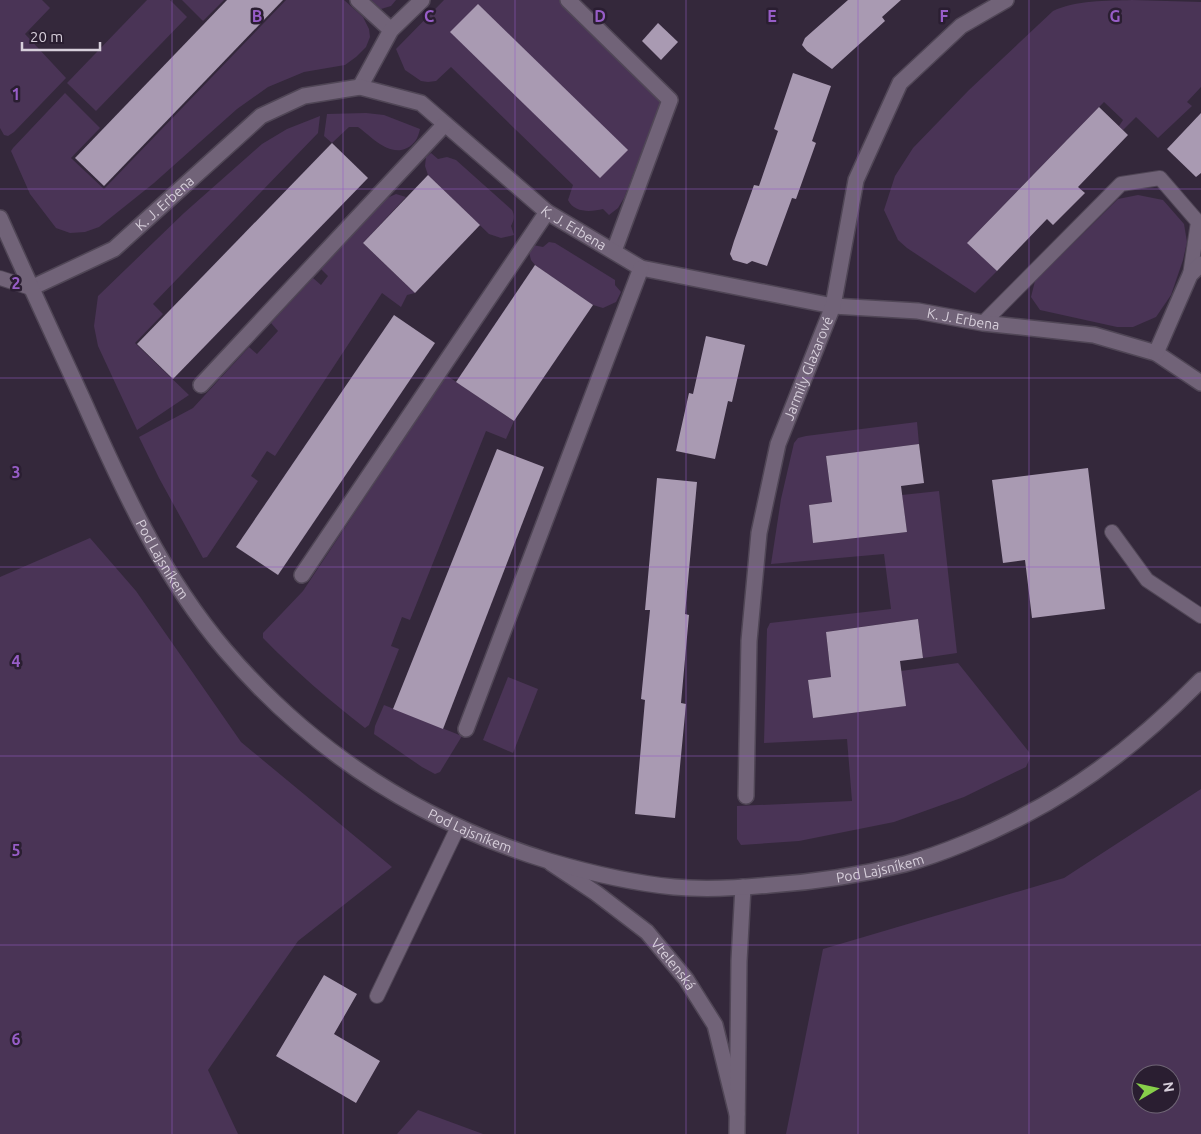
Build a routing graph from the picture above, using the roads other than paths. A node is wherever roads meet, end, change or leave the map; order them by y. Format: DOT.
graph roads {
  1 [pos="358,0"];
  2 [pos="422,0"];
  3 [pos="568,0"];
  4 [pos="1006,0"];
  5 [pos="391,30"];
  6 [pos="360,87"];
  7 [pos="445,124"];
  8 [pos="547,212"];
  9 [pos="0,218"];
  10 [pos="614,251"];
  11 [pos="641,268"];
  12 [pos="1196,270"];
  13 [pos="0,278"];
  14 [pos="31,288"];
  15 [pos="833,306"];
  16 [pos="983,323"];
  17 [pos="1156,353"];
  18 [pos="1201,383"];
  19 [pos="201,385"];
  20 [pos="1112,532"];
  21 [pos="302,575"];
  22 [pos="1201,616"];
  23 [pos="1201,680"];
  24 [pos="466,729"];
  25 [pos="746,796"];
  26 [pos="458,827"];
  27 [pos="546,860"];
  28 [pos="743,887"];
  29 [pos="378,996"];
  30 [pos="737,1114"];
  31 [pos="737,1134"];
  1 -- 5 [label="street"];
  2 -- 5 [label="street"];
  3 -- 10 [label="street"];
  4 -- 15 [label="street, Jarmily Glazarové"];
  5 -- 6 [label="street"];
  6 -- 7 [label="street, K. J. Erbena"];
  6 -- 14 [label="street, K. J. Erbena"];
  7 -- 8 [label="street, K. J. Erbena"];
  7 -- 19 [label="street"];
  8 -- 10 [label="street, K. J. Erbena"];
  8 -- 21 [label="street"];
  9 -- 14 [label="street, Pod Lajsníkem"];
  10 -- 11 [label="street, K. J. Erbena"];
  11 -- 15 [label="street, K. J. Erbena"];
  11 -- 24 [label="street"];
  12 -- 16 [label="lane"];
  12 -- 17 [label="street"];
  13 -- 14 [label="lane"];
  14 -- 26 [label="street, Pod Lajsníkem"];
  15 -- 16 [label="street, K. J. Erbena"];
  15 -- 25 [label="street, Jarmily Glazarové"];
  16 -- 17 [label="street, K. J. Erbena"];
  17 -- 18 [label="street, K. J. Erbena"];
  20 -- 22 [label="lane"];
  23 -- 28 [label="street, Pod Lajsníkem"];
  26 -- 27 [label="street, Pod Lajsníkem"];
  26 -- 29 [label="lane"];
  27 -- 28 [label="street, Pod Lajsníkem"];
  27 -- 30 [label="street, Vtelenská"];
  28 -- 30 [label="street, Vtelenská"];
  30 -- 31 [label="street, Vtelenská"];
}
